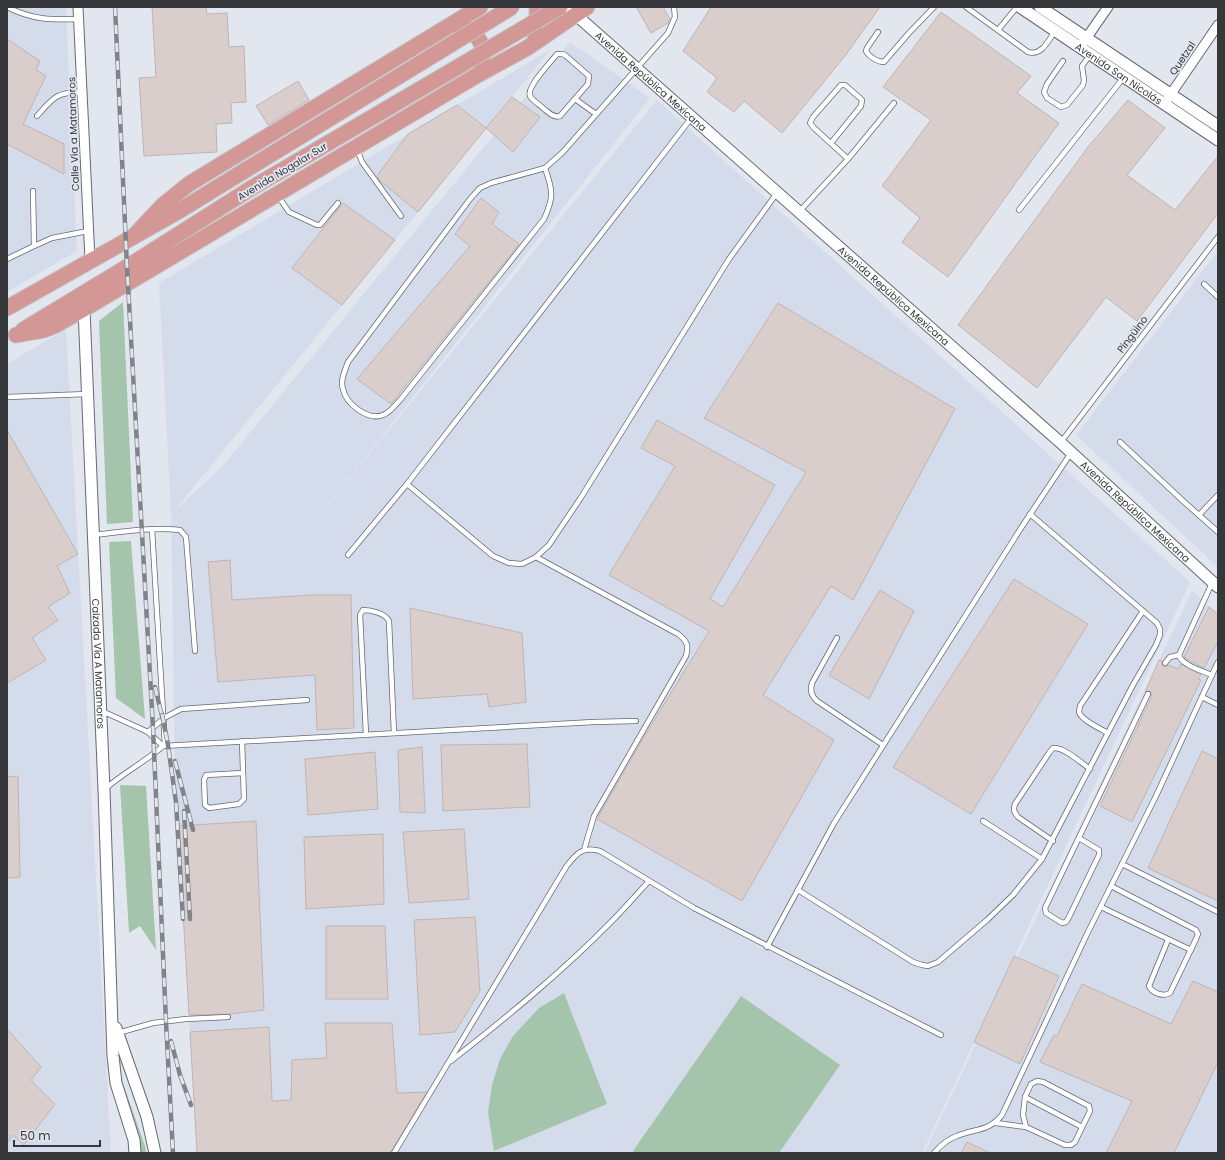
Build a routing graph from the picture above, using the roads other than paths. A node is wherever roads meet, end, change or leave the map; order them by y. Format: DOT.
graph roads {
  1 [pos="7,7"];
  2 [pos="78,7"];
  3 [pos="480,7"];
  4 [pos="512,7"];
  5 [pos="537,7"];
  6 [pos="560,7"];
  7 [pos="674,7"];
  8 [pos="934,7"];
  9 [pos="966,7"];
  10 [pos="1017,7"];
  11 [pos="1020,7"];
  12 [pos="1040,7"];
  13 [pos="1108,7"];
  14 [pos="576,9"];
  15 [pos="79,19"];
  16 [pos="452,25"];
  17 [pos="1218,25"];
  18 [pos="1059,26"];
  19 [pos="998,30"];
  20 [pos="878,32"];
  21 [pos="1087,37"];
  22 [pos="1097,45"];
  23 [pos="1080,47"];
  24 [pos="526,48"];
  25 [pos="1090,54"];
  26 [pos="1063,61"];
  27 [pos="636,67"];
  28 [pos="1132,68"];
  29 [pos="474,77"];
  30 [pos="1124,77"];
  31 [pos="82,92"];
  32 [pos="1171,94"];
  33 [pos="575,99"];
  34 [pos="894,103"];
  35 [pos="1164,104"];
  36 [pos="596,114"];
  37 [pos="37,116"];
  38 [pos="692,117"];
  39 [pos="1218,126"];
  40 [pos="1218,140"];
  41 [pos="831,143"];
  42 [pos="356,148"];
  43 [pos="848,158"];
  44 [pos="546,168"];
  45 [pos="33,191"];
  46 [pos="777,193"];
  47 [pos="277,195"];
  48 [pos="338,203"];
  49 [pos="1019,210"];
  50 [pos="799,212"];
  51 [pos="401,216"];
  52 [pos="88,231"];
  53 [pos="133,237"];
  54 [pos="1218,237"];
  55 [pos="34,246"];
  56 [pos="7,259"];
  57 [pos="90,260"];
  58 [pos="1204,284"];
  59 [pos="1218,297"];
  60 [pos="7,308"];
  61 [pos="84,309"];
  62 [pos="11,337"];
  63 [pos="88,394"];
  64 [pos="7,397"];
  65 [pos="1120,442"];
  66 [pos="1061,443"];
  67 [pos="1071,453"];
  68 [pos="406,484"];
  69 [pos="1218,495"];
  70 [pos="1030,514"];
  71 [pos="1200,515"];
  72 [pos="152,529"];
  73 [pos="1218,532"];
  74 [pos="93,535"];
  75 [pos="348,555"];
  76 [pos="536,557"];
  77 [pos="1215,584"];
  78 [pos="1143,611"];
  79 [pos="837,638"];
  80 [pos="196,651"];
  81 [pos="1179,655"];
  82 [pos="1218,662"];
  83 [pos="1165,663"];
  84 [pos="1212,675"];
  85 [pos="1148,694"];
  86 [pos="1202,697"];
  87 [pos="307,700"];
  88 [pos="1218,704"];
  89 [pos="101,710"];
  90 [pos="164,718"];
  91 [pos="636,721"];
  92 [pos="148,732"];
  93 [pos="394,733"];
  94 [pos="1108,733"];
  95 [pos="366,734"];
  96 [pos="242,741"];
  97 [pos="883,745"];
  98 [pos="164,746"];
  99 [pos="1090,769"];
  100 [pos="243,772"];
  101 [pos="104,790"];
  102 [pos="983,821"];
  103 [pos="1079,838"];
  104 [pos="1053,841"];
  105 [pos="584,850"];
  106 [pos="1042,859"];
  107 [pos="1122,864"];
  108 [pos="649,881"];
  109 [pos="1111,886"];
  110 [pos="798,890"];
  111 [pos="1101,907"];
  112 [pos="1218,912"];
  113 [pos="1168,940"];
  114 [pos="767,947"];
  115 [pos="1191,950"];
  116 [pos="228,1017"];
  117 [pos="115,1033"];
  118 [pos="941,1035"];
  119 [pos="448,1064"];
  120 [pos="1025,1097"];
  121 [pos="996,1123"];
  122 [pos="1026,1127"];
  123 [pos="1082,1127"];
  124 [pos="135,1153"];
  125 [pos="155,1153"];
  126 [pos="394,1153"];
  127 [pos="934,1153"];
  1 -- 15 [label="lane"];
  2 -- 15 [label="street, Calle Vía a Matamoros"];
  3 -- 16 [label="highway"];
  4 -- 53 [label="highway, Avenida Nogalar Sur, bridge"];
  5 -- 24 [label="highway"];
  6 -- 62 [label="highway, Avenida Nogalar Sur, bridge"];
  7 -- 27 [label="lane"];
  8 -- 20 [label="lane"];
  9 -- 19 [label="lane"];
  10 -- 19 [label="lane"];
  11 -- 18 [label="street, Avenida San Nicolás"];
  12 -- 18 [label="street, Avenida San Nicolás"];
  13 -- 21 [label="street"];
  14 -- 24 [label="highway"];
  14 -- 27 [label="street, Avenida República Mexicana"];
  15 -- 31 [label="street, Calle Vía a Matamoros"];
  16 -- 29 [label="highway"];
  16 -- 53 [label="highway"];
  17 -- 32 [label="street, Quetzal"];
  18 -- 19 [label="lane"];
  18 -- 21 [label="street, Avenida San Nicolás"];
  18 -- 23 [label="street, Avenida San Nicolás"];
  21 -- 22 [label="street, Avenida San Nicolás"];
  21 -- 23 [label="street"];
  22 -- 25 [label="lane"];
  22 -- 28 [label="street, Avenida San Nicolás"];
  23 -- 25 [label="street, Avenida San Nicolás"];
  24 -- 29 [label="highway"];
  25 -- 26 [label="lane"];
  25 -- 30 [label="street, Avenida San Nicolás"];
  27 -- 36 [label="lane"];
  27 -- 38 [label="street, Avenida República Mexicana"];
  28 -- 30 [label="lane"];
  28 -- 32 [label="street, Avenida San Nicolás"];
  29 -- 42 [label="highway"];
  30 -- 35 [label="street, Avenida San Nicolás"];
  30 -- 49 [label="lane"];
  31 -- 37 [label="lane"];
  31 -- 52 [label="street, Calle Vía a Matamoros"];
  32 -- 35 [label="street, Quetzal"];
  32 -- 39 [label="street, Avenida San Nicolás"];
  33 -- 33 [label="lane"];
  33 -- 36 [label="lane"];
  34 -- 43 [label="lane"];
  35 -- 40 [label="street, Avenida San Nicolás"];
  36 -- 44 [label="lane"];
  38 -- 46 [label="street, Avenida República Mexicana"];
  38 -- 68 [label="lane"];
  41 -- 41 [label="lane"];
  41 -- 43 [label="lane"];
  42 -- 47 [label="highway"];
  42 -- 51 [label="lane"];
  43 -- 50 [label="lane"];
  44 -- 44 [label="lane"];
  45 -- 55 [label="lane"];
  46 -- 50 [label="street, Avenida República Mexicana"];
  46 -- 76 [label="lane"];
  47 -- 48 [label="lane"];
  47 -- 61 [label="highway"];
  50 -- 66 [label="street, Avenida República Mexicana"];
  52 -- 55 [label="lane"];
  52 -- 57 [label="street, Calle Vía a Matamoros"];
  53 -- 57 [label="highway, Avenida Nogalar Sur"];
  54 -- 66 [label="lane, Pingüino"];
  55 -- 56 [label="lane"];
  57 -- 60 [label="highway, Avenida Nogalar Sur"];
  58 -- 59 [label="lane"];
  61 -- 62 [label="highway"];
  61 -- 63 [label="street, Calzada Vía A Matamoros"];
  63 -- 64 [label="lane"];
  63 -- 74 [label="street, Calzada Vía A Matamoros"];
  65 -- 71 [label="lane"];
  66 -- 67 [label="street, Avenida República Mexicana"];
  67 -- 70 [label="lane"];
  67 -- 77 [label="street, Avenida República Mexicana"];
  68 -- 75 [label="lane"];
  68 -- 76 [label="lane"];
  69 -- 71 [label="lane"];
  70 -- 78 [label="lane"];
  70 -- 97 [label="lane"];
  71 -- 73 [label="lane"];
  72 -- 74 [label="lane"];
  72 -- 80 [label="lane"];
  72 -- 90 [label="lane"];
  74 -- 89 [label="street, Calzada Vía A Matamoros"];
  76 -- 105 [label="lane"];
  77 -- 81 [label="lane"];
  78 -- 94 [label="lane"];
  78 -- 94 [label="lane"];
  79 -- 97 [label="lane"];
  81 -- 83 [label="lane"];
  81 -- 84 [label="lane"];
  82 -- 84 [label="lane"];
  84 -- 86 [label="lane"];
  85 -- 103 [label="lane"];
  86 -- 88 [label="lane"];
  86 -- 107 [label="lane"];
  87 -- 90 [label="lane"];
  89 -- 92 [label="lane"];
  89 -- 101 [label="street, Calzada Vía A Matamoros"];
  90 -- 92 [label="lane"];
  90 -- 98 [label="lane"];
  91 -- 93 [label="lane"];
  92 -- 98 [label="lane"];
  93 -- 95 [label="lane"];
  93 -- 95 [label="lane"];
  94 -- 99 [label="lane"];
  95 -- 96 [label="lane"];
  96 -- 98 [label="lane"];
  96 -- 100 [label="lane"];
  97 -- 110 [label="lane"];
  98 -- 101 [label="lane"];
  99 -- 104 [label="lane"];
  99 -- 104 [label="lane"];
  100 -- 100 [label="lane"];
  101 -- 117 [label="street, Calzada Vía A Matamoros"];
  102 -- 106 [label="lane"];
  103 -- 103 [label="lane"];
  104 -- 106 [label="lane"];
  105 -- 108 [label="lane"];
  105 -- 119 [label="lane"];
  106 -- 110 [label="lane"];
  107 -- 109 [label="lane"];
  107 -- 112 [label="lane"];
  108 -- 114 [label="lane"];
  108 -- 119 [label="lane"];
  109 -- 111 [label="lane"];
  109 -- 115 [label="lane"];
  110 -- 114 [label="lane"];
  111 -- 113 [label="lane"];
  111 -- 121 [label="lane"];
  113 -- 115 [label="lane"];
  113 -- 115 [label="lane"];
  114 -- 118 [label="lane"];
  116 -- 117 [label="lane"];
  117 -- 124 [label="street, Calzada Vía A Matamoros"];
  117 -- 125 [label="street, Calzada Vía A Matamoros"];
  119 -- 126 [label="lane"];
  120 -- 122 [label="lane"];
  120 -- 123 [label="lane"];
  120 -- 123 [label="lane"];
  121 -- 122 [label="lane"];
  121 -- 127 [label="lane"];
  122 -- 123 [label="lane"];
}
